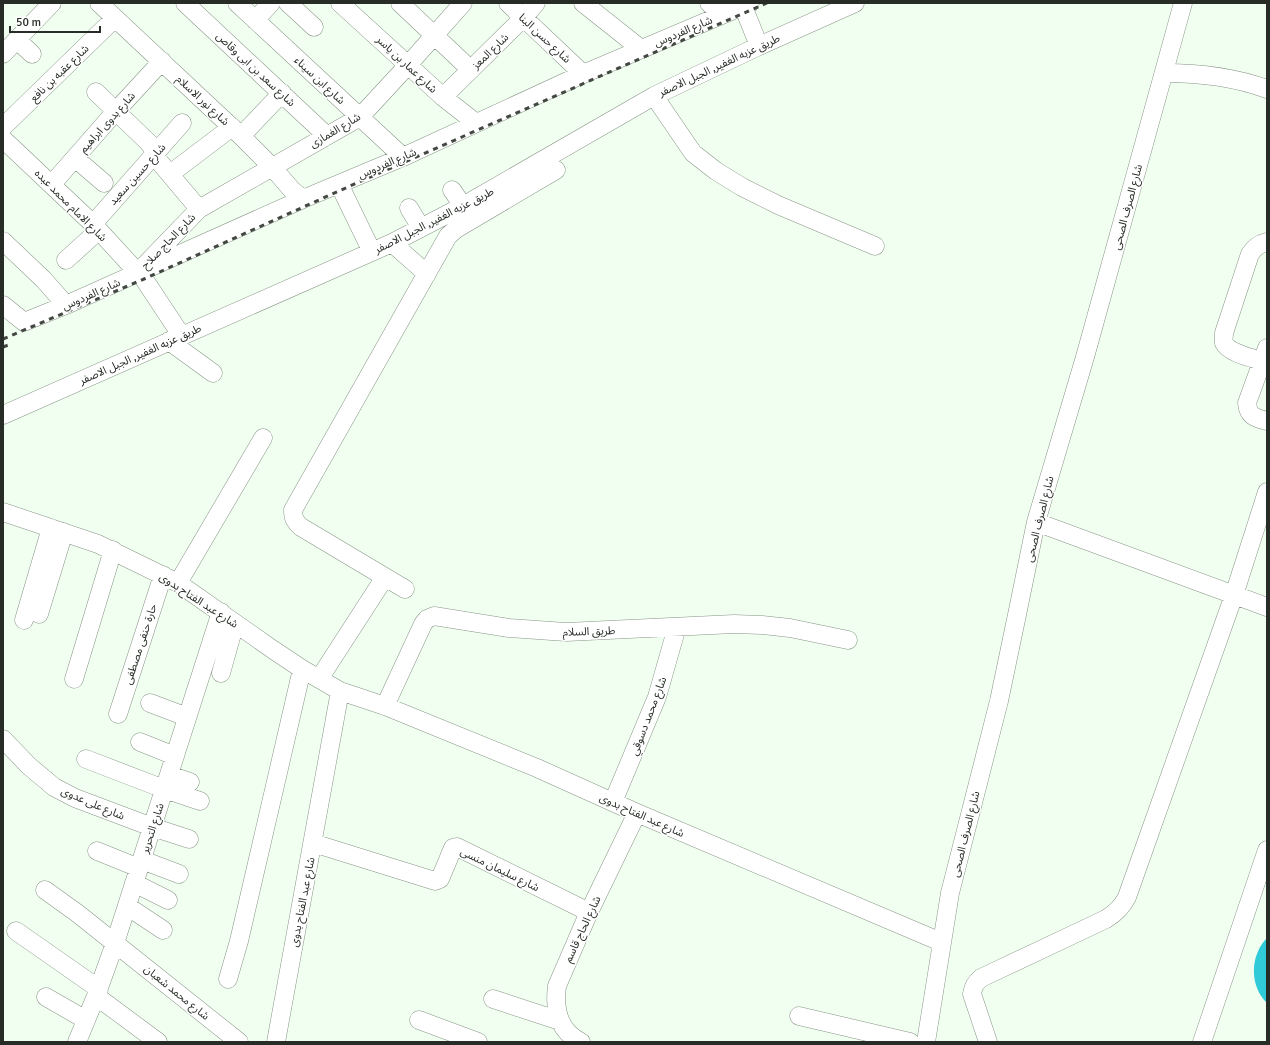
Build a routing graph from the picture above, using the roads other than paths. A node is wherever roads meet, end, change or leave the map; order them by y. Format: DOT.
graph roads {
  1 [pos="52,3"];
  2 [pos="99,3"];
  3 [pos="185,3"];
  4 [pos="237,3"];
  5 [pos="271,3"];
  6 [pos="288,3"];
  7 [pos="340,3"];
  8 [pos="400,3"];
  9 [pos="508,3"];
  10 [pos="536,3"];
  11 [pos="583,3"];
  12 [pos="855,3"];
  13 [pos="1183,3"];
  14 [pos="460,4"];
  15 [pos="746,4"];
  16 [pos="715,9"];
  17 [pos="115,18"];
  18 [pos="523,18"];
  19 [pos="255,20"];
  20 [pos="314,27"];
  21 [pos="434,35"];
  22 [pos="17,40"];
  23 [pos="758,46"];
  24 [pos="641,49"];
  25 [pos="3,54"];
  26 [pos="32,54"];
  27 [pos="162,61"];
  28 [pos="408,65"];
  29 [pos="471,70"];
  30 [pos="1164,73"];
  31 [pos="583,74"];
  32 [pos="1267,89"];
  33 [pos="96,92"];
  34 [pos="282,93"];
  35 [pos="654,96"];
  36 [pos="443,97"];
  37 [pos="116,111"];
  38 [pos="360,117"];
  39 [pos="476,123"];
  40 [pos="182,124"];
  41 [pos="3,127"];
  42 [pos="237,132"];
  43 [pos="327,136"];
  44 [pos="3,139"];
  45 [pos="154,155"];
  46 [pos="403,157"];
  47 [pos="75,158"];
  48 [pos="272,167"];
  49 [pos="556,170"];
  50 [pos="170,174"];
  51 [pos="104,183"];
  52 [pos="52,184"];
  53 [pos="339,184"];
  54 [pos="452,190"];
  55 [pos="303,199"];
  56 [pos="463,206"];
  57 [pos="409,208"];
  58 [pos="199,209"];
  59 [pos="96,227"];
  60 [pos="420,228"];
  61 [pos="3,241"];
  62 [pos="1267,242"];
  63 [pos="392,243"];
  64 [pos="875,246"];
  65 [pos="372,252"];
  66 [pos="66,260"];
  67 [pos="138,272"];
  68 [pos="427,274"];
  69 [pos="3,305"];
  70 [pos="66,305"];
  71 [pos="175,338"];
  72 [pos="1265,355"];
  73 [pos="214,373"];
  74 [pos="3,415"];
  75 [pos="1267,421"];
  76 [pos="263,438"];
  77 [pos="1267,492"];
  78 [pos="3,513"];
  79 [pos="1036,522"];
  80 [pos="57,530"];
  81 [pos="113,550"];
  82 [pos="385,577"];
  83 [pos="171,579"];
  84 [pos="405,589"];
  85 [pos="1234,595"];
  86 [pos="1267,607"];
  87 [pos="221,612"];
  88 [pos="31,617"];
  89 [pos="236,623"];
  90 [pos="677,627"];
  91 [pos="848,640"];
  92 [pos="302,668"];
  93 [pos="221,674"];
  94 [pos="74,679"];
  95 [pos="319,679"];
  96 [pos="340,691"];
  97 [pos="150,703"];
  98 [pos="385,706"];
  99 [pos="118,714"];
  100 [pos="187,717"];
  101 [pos="3,739"];
  102 [pos="140,742"];
  103 [pos="175,756"];
  104 [pos="86,759"];
  105 [pos="166,782"];
  106 [pos="190,782"];
  107 [pos="200,801"];
  108 [pos="613,802"];
  109 [pos="637,813"];
  110 [pos="152,827"];
  111 [pos="189,839"];
  112 [pos="313,843"];
  113 [pos="1267,850"];
  114 [pos="97,851"];
  115 [pos="138,870"];
  116 [pos="1263,871"];
  117 [pos="179,874"];
  118 [pos="45,890"];
  119 [pos="168,900"];
  120 [pos="127,906"];
  121 [pos="590,912"];
  122 [pos="163,930"];
  123 [pos="16,931"];
  124 [pos="942,942"];
  125 [pos="115,943"];
  126 [pos="228,979"];
  127 [pos="97,993"];
  128 [pos="46,997"];
  129 [pos="493,999"];
  130 [pos="799,1016"];
  131 [pos="86,1020"];
  132 [pos="419,1020"];
  133 [pos="565,1031"];
  134 [pos="77,1042"];
  135 [pos="158,1042"];
  136 [pos="239,1042"];
  137 [pos="276,1042"];
  138 [pos="478,1042"];
  139 [pos="581,1042"];
  140 [pos="910,1042"];
  141 [pos="926,1042"];
  142 [pos="988,1042"];
  143 [pos="1202,1042"];
  1 -- 22 [label="street"];
  2 -- 17 [label="street, شارع نور الاسلام"];
  3 -- 34 [label="street, شارع سعد بن ابى وقاص"];
  4 -- 19 [label="street, شارع ابن سيناء"];
  5 -- 19 [label="street"];
  6 -- 20 [label="street"];
  7 -- 28 [label="street, شارع عمار بن ياسر"];
  8 -- 21 [label="street"];
  9 -- 18 [label="street, شارع حسن البنا"];
  10 -- 18 [label="street, شارع المعز"];
  11 -- 24 [label="street"];
  12 -- 23 [label="street, طريق عزبه الغفير, الجبل الاصفر"];
  13 -- 30 [label="street, شارع الصرف الصحى"];
  14 -- 21 [label="street, شارع الغمازى"];
  15 -- 16 [label="street, شارع الفردوس"];
  15 -- 23 [label="street"];
  16 -- 24 [label="street, شارع الفردوس"];
  17 -- 27 [label="street, شارع نور الاسلام"];
  17 -- 41 [label="street, شارع عقبه بن نافع"];
  18 -- 29 [label="street, شارع المعز"];
  18 -- 31 [label="street, شارع حسن البنا"];
  19 -- 38 [label="street, شارع ابن سيناء"];
  21 -- 28 [label="street, شارع الغمازى"];
  21 -- 29 [label="street"];
  22 -- 25 [label="street"];
  22 -- 26 [label="street"];
  23 -- 35 [label="street, طريق عزبه الغفير, الجبل الاصفر"];
  24 -- 31 [label="street, شارع الفردوس"];
  27 -- 37 [label="street, شارع بدوى ابراهيم"];
  27 -- 42 [label="street, شارع نور الاسلام"];
  28 -- 36 [label="street, شارع عمار بن ياسر"];
  28 -- 38 [label="street, شارع الغمازى"];
  29 -- 36 [label="street, شارع المعز"];
  30 -- 32 [label="street"];
  30 -- 79 [label="street, شارع الصرف الصحى"];
  31 -- 39 [label="street, شارع الفردوس"];
  33 -- 37 [label="street, شارع الحاج صلاح"];
  34 -- 42 [label="street"];
  34 -- 43 [label="street, شارع سعد بن ابى وقاص"];
  35 -- 56 [label="street, طريق عزبه الغفير, الجبل الاصفر"];
  35 -- 64 [label="street"];
  36 -- 39 [label="street, شارع عمار بن ياسر"];
  37 -- 45 [label="street, شارع الحاج صلاح"];
  37 -- 47 [label="street, شارع بدوى ابراهيم"];
  38 -- 43 [label="street, شارع الغمازى"];
  38 -- 46 [label="street, شارع ابن سيناء"];
  39 -- 46 [label="street, شارع الفردوس"];
  40 -- 45 [label="street, شارع حسين سعيد"];
  42 -- 48 [label="street, شارع نور الاسلام"];
  42 -- 50 [label="street"];
  43 -- 48 [label="street, شارع الغمازى"];
  44 -- 52 [label="street, شارع الامام محمد عبده"];
  45 -- 50 [label="street, شارع الحاج صلاح"];
  45 -- 59 [label="street, شارع حسين سعيد"];
  46 -- 53 [label="street, شارع الفردوس"];
  47 -- 51 [label="street"];
  47 -- 52 [label="street, شارع بدوى ابراهيم"];
  48 -- 55 [label="street, شارع نور الاسلام"];
  48 -- 58 [label="street, شارع الغمازى"];
  49 -- 68 [label="street"];
  50 -- 58 [label="street, شارع الحاج صلاح"];
  52 -- 59 [label="street, شارع الامام محمد عبده"];
  53 -- 55 [label="street, شارع الفردوس"];
  53 -- 65 [label="street"];
  54 -- 56 [label="street"];
  55 -- 67 [label="street, شارع الفردوس"];
  56 -- 60 [label="street, طريق عزبه الغفير, الجبل الاصفر"];
  57 -- 60 [label="street"];
  58 -- 67 [label="street, شارع الحاج صلاح"];
  59 -- 66 [label="street, شارع حسين سعيد"];
  59 -- 67 [label="street, شارع الامام محمد عبده"];
  60 -- 63 [label="street, طريق عزبه الغفير, الجبل الاصفر"];
  61 -- 70 [label="street"];
  62 -- 72 [label="street"];
  63 -- 65 [label="street, طريق عزبه الغفير, الجبل الاصفر"];
  63 -- 68 [label="street"];
  65 -- 71 [label="street, طريق عزبه الغفير, الجبل الاصفر"];
  67 -- 70 [label="street, شارع الفردوس"];
  67 -- 71 [label="street, شارع الامام محمد عبده"];
  68 -- 82 [label="street"];
  69 -- 70 [label="street, شارع الفردوس"];
  71 -- 73 [label="street"];
  71 -- 74 [label="street, طريق عزبه الغفير, الجبل الاصفر"];
  72 -- 75 [label="street"];
  76 -- 83 [label="street, حارة حنفى مصطفى"];
  77 -- 85 [label="street"];
  78 -- 80 [label="street, شارع عبد الفتاح بدوى"];
  79 -- 85 [label="street"];
  79 -- 124 [label="street, شارع الصرف الصحى"];
  80 -- 81 [label="street, شارع عبد الفتاح بدوى"];
  80 -- 88 [label="street"];
  81 -- 83 [label="street, شارع عبد الفتاح بدوى"];
  81 -- 94 [label="street"];
  82 -- 84 [label="street"];
  82 -- 95 [label="street"];
  83 -- 87 [label="street, شارع عبد الفتاح بدوى"];
  83 -- 99 [label="street, حارة حنفى مصطفى"];
  85 -- 86 [label="street"];
  85 -- 142 [label="street"];
  87 -- 89 [label="street, شارع عبد الفتاح بدوى"];
  87 -- 100 [label="street, شارع التحرير"];
  89 -- 92 [label="street, شارع عبد الفتاح بدوى"];
  89 -- 93 [label="street"];
  90 -- 91 [label="street, طريق السلام"];
  90 -- 98 [label="street, طريق السلام"];
  90 -- 108 [label="street, شارع محمد دسوقي"];
  92 -- 95 [label="street, شارع عبد الفتاح بدوى"];
  92 -- 126 [label="street"];
  95 -- 96 [label="street, شارع عبد الفتاح بدوى"];
  96 -- 98 [label="street, شارع عبد الفتاح بدوى"];
  96 -- 112 [label="street, شارع عبد الفتاح بدوى"];
  97 -- 100 [label="street"];
  98 -- 108 [label="street, شارع عبد الفتاح بدوى"];
  100 -- 103 [label="street, شارع التحرير"];
  101 -- 110 [label="street, شارع على عدوى"];
  102 -- 103 [label="street"];
  103 -- 105 [label="street, شارع التحرير"];
  104 -- 105 [label="street"];
  105 -- 106 [label="street"];
  105 -- 107 [label="street"];
  105 -- 110 [label="street, شارع التحرير"];
  108 -- 109 [label="street, شارع عبد الفتاح بدوى"];
  109 -- 121 [label="street, شارع الحاج قاسم"];
  109 -- 124 [label="street, شارع عبد الفتاح بدوى"];
  110 -- 111 [label="street, شارع على عدوى"];
  110 -- 115 [label="street, شارع التحرير"];
  112 -- 121 [label="street, شارع سليمان منسى"];
  112 -- 137 [label="street, شارع عبد الفتاح بدوى"];
  113 -- 116 [label="street"];
  114 -- 115 [label="street"];
  115 -- 117 [label="street"];
  115 -- 119 [label="street"];
  115 -- 120 [label="street, شارع التحرير"];
  116 -- 143 [label="street"];
  118 -- 125 [label="street, شارع محمد شعبان"];
  120 -- 122 [label="street"];
  120 -- 125 [label="street, شارع التحرير"];
  121 -- 133 [label="street, شارع الحاج قاسم"];
  123 -- 127 [label="street"];
  124 -- 141 [label="street, شارع الصرف الصحى"];
  125 -- 127 [label="street, شارع التحرير"];
  125 -- 136 [label="street, شارع محمد شعبان"];
  127 -- 131 [label="street, شارع التحرير"];
  127 -- 135 [label="street"];
  128 -- 131 [label="street"];
  129 -- 133 [label="street"];
  130 -- 140 [label="street"];
  131 -- 134 [label="street, شارع التحرير"];
  132 -- 138 [label="street"];
  133 -- 139 [label="street"];
}
